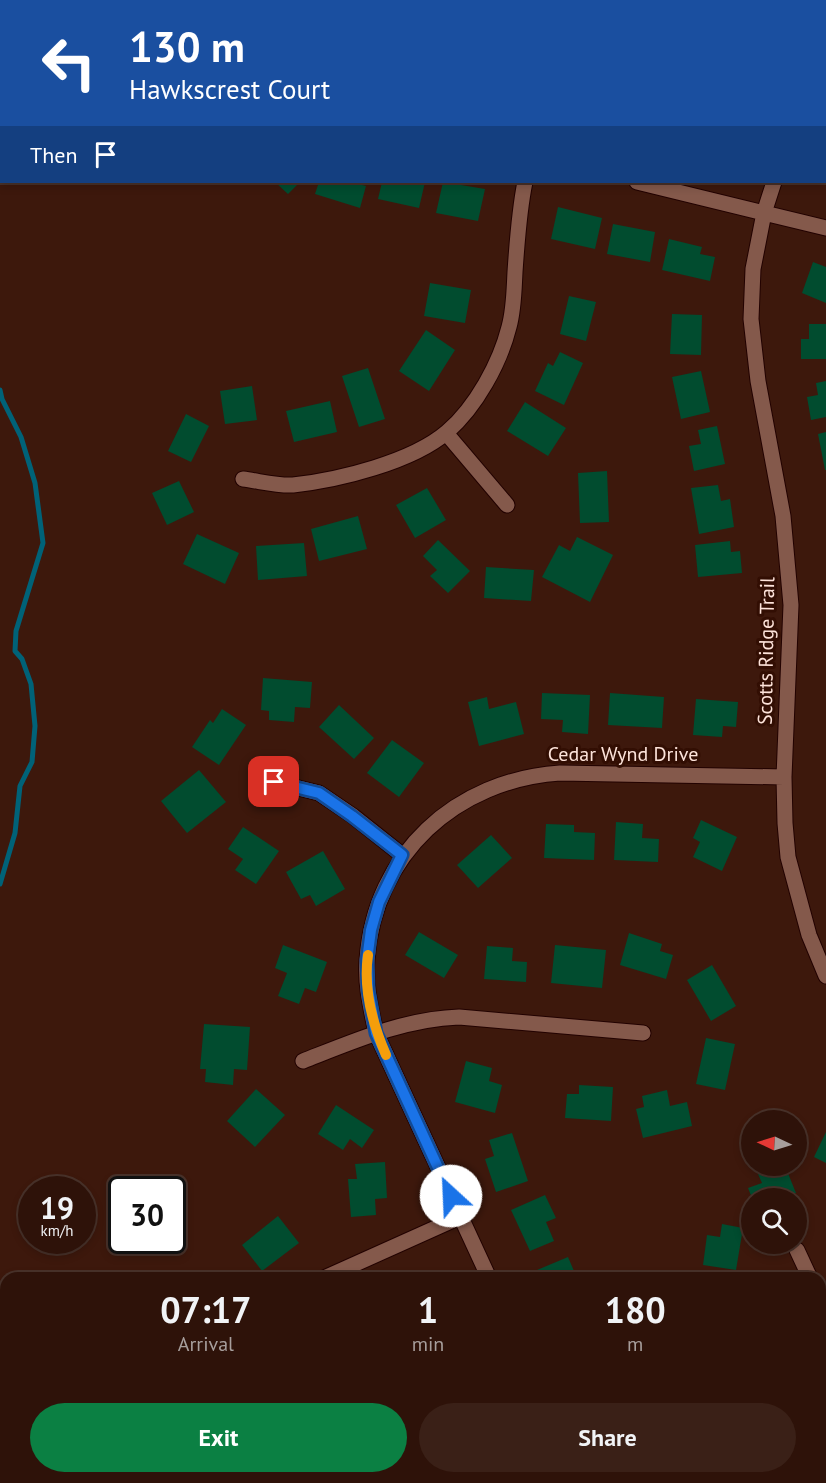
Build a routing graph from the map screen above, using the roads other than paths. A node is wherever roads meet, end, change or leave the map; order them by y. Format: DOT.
graph roads {
  1 [pos="525,183"];
  2 [pos="641,183"];
  3 [pos="774,183"];
  4 [pos="764,213"];
  5 [pos="826,228"];
  6 [pos="447,433"];
  7 [pos="243,480"];
  8 [pos="507,505"];
  9 [pos="784,777"];
  10 [pos="274,782"];
  11 [pos="402,855"];
  12 [pos="826,976"];
  13 [pos="376,1033"];
  14 [pos="643,1033"];
  15 [pos="303,1061"];
  16 [pos="460,1217"];
  17 [pos="798,1254"];
  18 [pos="337,1272"];
  19 [pos="486,1272"];
  20 [pos="807,1272"];
  1 -- 6 [label="street"];
  2 -- 4 [label="street"];
  3 -- 4 [label="street, Scotts Ridge Trail"];
  4 -- 5 [label="street"];
  4 -- 9 [label="street, Scotts Ridge Trail"];
  6 -- 7 [label="street"];
  6 -- 8 [label="street"];
  9 -- 11 [label="street, Cedar Wynd Drive"];
  9 -- 12 [label="street, Scotts Ridge Trail"];
  10 -- 11 [label="street"];
  11 -- 13 [label="street, Cedar Wynd Drive"];
  13 -- 14 [label="street"];
  13 -- 15 [label="street"];
  13 -- 16 [label="street, Cedar Wynd Drive"];
  16 -- 18 [label="street"];
  16 -- 19 [label="street, Cedar Wynd Drive"];
  17 -- 20 [label="street"];
}
